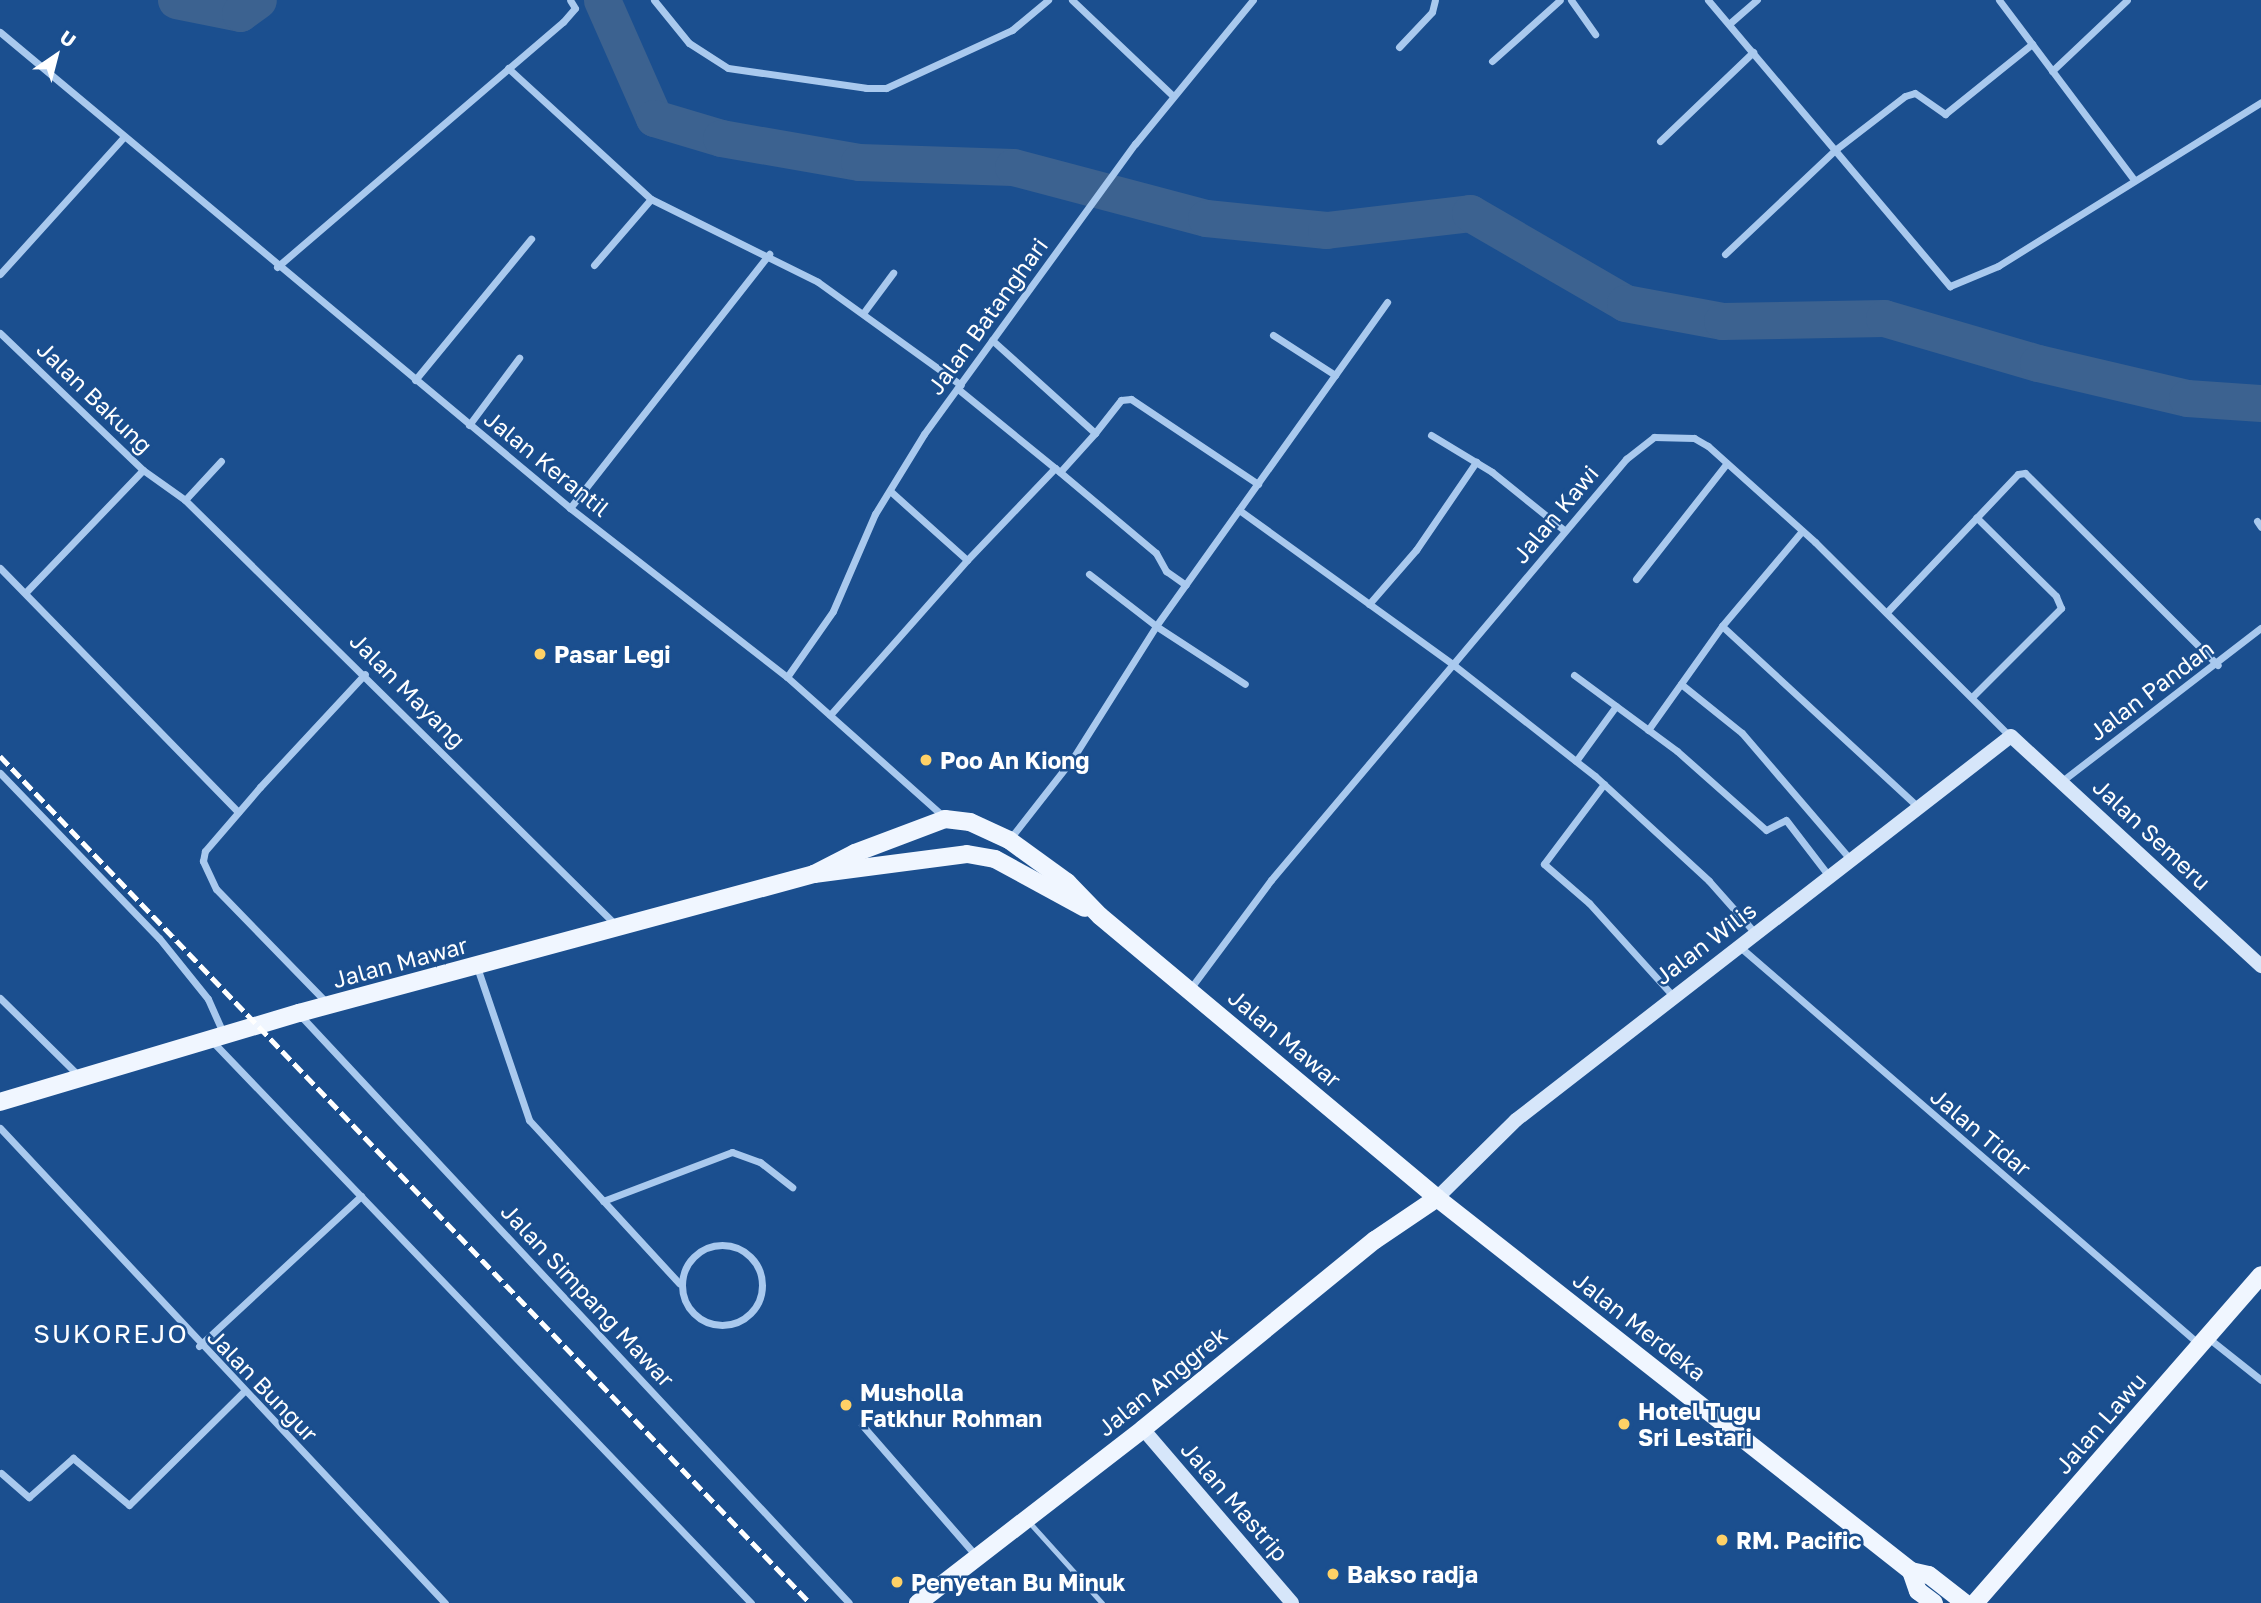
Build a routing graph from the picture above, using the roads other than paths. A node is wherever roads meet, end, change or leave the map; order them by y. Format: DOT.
graph roads {
  1 [pos="570,0"];
  2 [pos="654,0"];
  3 [pos="1048,0"];
  4 [pos="1253,0"];
  5 [pos="1435,0"];
  6 [pos="1560,0"];
  7 [pos="1571,0"];
  8 [pos="1708,0"];
  9 [pos="1757,0"];
  10 [pos="1998,0"];
  11 [pos="2127,0"];
  12 [pos="1079,2"];
  13 [pos="1730,24"];
  14 [pos="0,32"];
  15 [pos="1595,34"];
  16 [pos="2032,44"];
  17 [pos="1399,47"];
  18 [pos="1753,52"];
  19 [pos="1492,61"];
  20 [pos="509,68"];
  21 [pos="2052,71"];
  22 [pos="1173,96"];
  23 [pos="2261,102"];
  24 [pos="124,137"];
  25 [pos="1660,141"];
  26 [pos="1835,150"];
  27 [pos="2134,180"];
  28 [pos="651,198"];
  29 [pos="531,239"];
  30 [pos="769,254"];
  31 [pos="1725,254"];
  32 [pos="594,265"];
  33 [pos="276,267"];
  34 [pos="0,274"];
  35 [pos="893,274"];
  36 [pos="1387,302"];
  37 [pos="864,312"];
  38 [pos="0,333"];
  39 [pos="1273,335"];
  40 [pos="992,340"];
  41 [pos="519,358"];
  42 [pos="1335,375"];
  43 [pos="415,380"];
  44 [pos="959,387"];
  45 [pos="469,425"];
  46 [pos="1095,433"];
  47 [pos="1431,435"];
  48 [pos="221,461"];
  49 [pos="1476,462"];
  50 [pos="1727,463"];
  51 [pos="143,470"];
  52 [pos="1058,470"];
  53 [pos="1258,484"];
  54 [pos="165,486"];
  55 [pos="890,491"];
  56 [pos="185,500"];
  57 [pos="570,508"];
  58 [pos="1239,510"];
  59 [pos="1976,517"];
  60 [pos="1564,530"];
  61 [pos="1802,531"];
  62 [pos="967,560"];
  63 [pos="0,568"];
  64 [pos="1089,574"];
  65 [pos="1636,579"];
  66 [pos="1186,585"];
  67 [pos="26,592"];
  68 [pos="1369,604"];
  69 [pos="1887,612"];
  70 [pos="1156,626"];
  71 [pos="1721,626"];
  72 [pos="2261,628"];
  73 [pos="2217,665"];
  74 [pos="1455,666"];
  75 [pos="365,674"];
  76 [pos="1574,675"];
  77 [pos="787,677"];
  78 [pos="1245,684"];
  79 [pos="1681,684"];
  80 [pos="1972,697"];
  81 [pos="1616,706"];
  82 [pos="830,715"];
  83 [pos="1648,730"];
  84 [pos="2011,736"];
  85 [pos="1576,761"];
  86 [pos="0,773"];
  87 [pos="2062,781"];
  88 [pos="1604,784"];
  89 [pos="1919,807"];
  90 [pos="238,812"];
  91 [pos="945,819"];
  92 [pos="1009,840"];
  93 [pos="1850,859"];
  94 [pos="814,874"];
  95 [pos="1829,876"];
  96 [pos="1100,916"];
  97 [pos="618,927"];
  98 [pos="1756,935"];
  99 [pos="1739,946"];
  100 [pos="2261,966"];
  101 [pos="477,967"];
  102 [pos="1189,990"];
  103 [pos="1672,995"];
  104 [pos="0,998"];
  105 [pos="330,1006"];
  106 [pos="299,1013"];
  107 [pos="217,1037"];
  108 [pos="80,1078"];
  109 [pos="0,1102"];
  110 [pos="0,1128"];
  111 [pos="792,1187"];
  112 [pos="361,1196"];
  113 [pos="1437,1198"];
  114 [pos="603,1201"];
  115 [pos="2261,1275"];
  116 [pos="679,1283"];
  117 [pos="2204,1341"];
  118 [pos="199,1346"];
  119 [pos="2261,1380"];
  120 [pos="243,1392"];
  121 [pos="862,1426"];
  122 [pos="1143,1429"];
  123 [pos="1,1473"];
  124 [pos="1027,1520"];
  125 [pos="978,1557"];
  126 [pos="1911,1571"];
  127 [pos="445,1603"];
  128 [pos="751,1603"];
  129 [pos="849,1603"];
  130 [pos="918,1603"];
  131 [pos="1102,1603"];
  132 [pos="1292,1603"];
  133 [pos="1934,1603"];
  134 [pos="1965,1603"];
  135 [pos="1975,1603"];
  1 -- 20 [label="street"];
  2 -- 3 [label="street"];
  4 -- 22 [label="street, Jalan Batanghari"];
  5 -- 17 [label="street"];
  6 -- 19 [label="street"];
  7 -- 15 [label="street"];
  8 -- 13 [label="street"];
  9 -- 13 [label="street"];
  10 -- 16 [label="street"];
  11 -- 21 [label="street"];
  12 -- 22 [label="street"];
  13 -- 18 [label="street"];
  14 -- 24 [label="street, Jalan Kerantil"];
  16 -- 21 [label="street"];
  16 -- 26 [label="street"];
  18 -- 25 [label="street"];
  18 -- 26 [label="street"];
  20 -- 28 [label="street"];
  20 -- 33 [label="street"];
  21 -- 27 [label="street"];
  22 -- 40 [label="street, Jalan Batanghari"];
  23 -- 27 [label="street"];
  24 -- 33 [label="street, Jalan Kerantil"];
  24 -- 34 [label="street"];
  26 -- 27 [label="street"];
  26 -- 31 [label="street"];
  28 -- 30 [label="street"];
  28 -- 32 [label="street"];
  29 -- 43 [label="street"];
  30 -- 37 [label="street"];
  30 -- 57 [label="street"];
  33 -- 43 [label="street, Jalan Kerantil"];
  35 -- 37 [label="street"];
  36 -- 42 [label="street"];
  37 -- 44 [label="street"];
  38 -- 51 [label="street, Jalan Bakung"];
  39 -- 42 [label="street"];
  40 -- 44 [label="street, Jalan Batanghari"];
  40 -- 46 [label="street"];
  41 -- 45 [label="street"];
  42 -- 53 [label="street"];
  43 -- 45 [label="street, Jalan Kerantil"];
  44 -- 52 [label="street"];
  44 -- 55 [label="street, Jalan Batanghari"];
  45 -- 57 [label="street, Jalan Kerantil"];
  46 -- 52 [label="street"];
  46 -- 53 [label="street"];
  47 -- 49 [label="street"];
  48 -- 56 [label="street"];
  49 -- 60 [label="street"];
  49 -- 68 [label="street"];
  50 -- 60 [label="street, Jalan Kawi"];
  50 -- 61 [label="street, Jalan Kawi"];
  50 -- 65 [label="street"];
  51 -- 54 [label="street, Jalan Bakung"];
  51 -- 67 [label="street"];
  52 -- 62 [label="street"];
  52 -- 66 [label="street"];
  53 -- 58 [label="street"];
  54 -- 56 [label="street, Jalan Mayang"];
  55 -- 62 [label="street"];
  55 -- 77 [label="street, Jalan Batanghari"];
  56 -- 75 [label="street, Jalan Mayang"];
  57 -- 77 [label="street, Jalan Kerantil"];
  58 -- 66 [label="street"];
  58 -- 68 [label="street"];
  59 -- 69 [label="street"];
  59 -- 73 [label="street"];
  59 -- 80 [label="street"];
  60 -- 74 [label="street, Jalan Kawi"];
  61 -- 69 [label="street, Jalan Kawi"];
  61 -- 71 [label="street"];
  62 -- 82 [label="street"];
  63 -- 67 [label="street"];
  64 -- 70 [label="street"];
  66 -- 70 [label="street"];
  67 -- 90 [label="street"];
  68 -- 74 [label="street"];
  69 -- 80 [label="street, Jalan Kawi"];
  70 -- 78 [label="street"];
  70 -- 92 [label="street"];
  71 -- 79 [label="street"];
  71 -- 89 [label="street"];
  72 -- 73 [label="street, Jalan Pandan"];
  73 -- 87 [label="street, Jalan Pandan"];
  74 -- 85 [label="street"];
  74 -- 102 [label="street, Jalan Kawi"];
  75 -- 90 [label="street"];
  75 -- 97 [label="street, Jalan Mayang"];
  76 -- 81 [label="street"];
  77 -- 82 [label="street, Jalan Kerantil"];
  79 -- 83 [label="street"];
  79 -- 93 [label="street"];
  80 -- 84 [label="street, Jalan Kawi"];
  81 -- 83 [label="street"];
  81 -- 85 [label="street"];
  82 -- 91 [label="street, Jalan Kerantil"];
  83 -- 95 [label="street"];
  84 -- 87 [label="main road, Jalan Semeru"];
  84 -- 89 [label="main road, Jalan Wilis"];
  85 -- 88 [label="street"];
  86 -- 107 [label="street"];
  87 -- 100 [label="main road, Jalan Semeru"];
  88 -- 98 [label="street"];
  88 -- 103 [label="street"];
  89 -- 93 [label="main road, Jalan Wilis"];
  90 -- 105 [label="street"];
  91 -- 92 [label="main road, Jalan Mawar"];
  91 -- 94 [label="main road, Jalan Mawar"];
  92 -- 96 [label="main road, Jalan Mawar"];
  93 -- 95 [label="main road, Jalan Wilis"];
  94 -- 96 [label="main road, Jalan Mawar"];
  94 -- 97 [label="main road, Jalan Mawar"];
  95 -- 98 [label="main road, Jalan Wilis"];
  96 -- 102 [label="main road, Jalan Mawar"];
  97 -- 101 [label="main road, Jalan Mawar"];
  98 -- 99 [label="main road, Jalan Wilis"];
  99 -- 103 [label="main road, Jalan Wilis"];
  99 -- 117 [label="street, Jalan Tidar"];
  101 -- 105 [label="main road, Jalan Mawar"];
  101 -- 114 [label="street"];
  102 -- 113 [label="main road, Jalan Mawar"];
  103 -- 113 [label="main road, Jalan Wilis"];
  104 -- 108 [label="street"];
  105 -- 106 [label="main road, Jalan Mawar"];
  106 -- 107 [label="main road, Jalan Mawar"];
  106 -- 129 [label="street, Jalan Simpang Mawar"];
  107 -- 108 [label="main road, Jalan Mawar"];
  107 -- 112 [label="street"];
  108 -- 109 [label="main road, Jalan Mawar"];
  110 -- 118 [label="street, Jalan Bungur"];
  111 -- 114 [label="street"];
  112 -- 118 [label="street"];
  112 -- 128 [label="street"];
  113 -- 122 [label="main road, Jalan Anggrek"];
  113 -- 126 [label="main road, Jalan Merdeka"];
  114 -- 116 [label="street"];
  115 -- 117 [label="main road, Jalan Lawu"];
  116 -- 116 [label="street"];
  117 -- 119 [label="street, Jalan Tidar"];
  117 -- 135 [label="main road, Jalan Lawu"];
  118 -- 120 [label="street, Jalan Bungur"];
  120 -- 123 [label="street"];
  120 -- 127 [label="street, Jalan Bungur"];
  121 -- 125 [label="street"];
  122 -- 124 [label="main road, Jalan Anggrek"];
  122 -- 132 [label="main road, Jalan Mastrip"];
  124 -- 125 [label="main road, Jalan Anggrek"];
  124 -- 131 [label="lane"];
  125 -- 130 [label="main road, Jalan Anggrek"];
  126 -- 133 [label="main road, Jalan Merdeka"];
  126 -- 134 [label="main road, Jalan Merdeka"];
}
